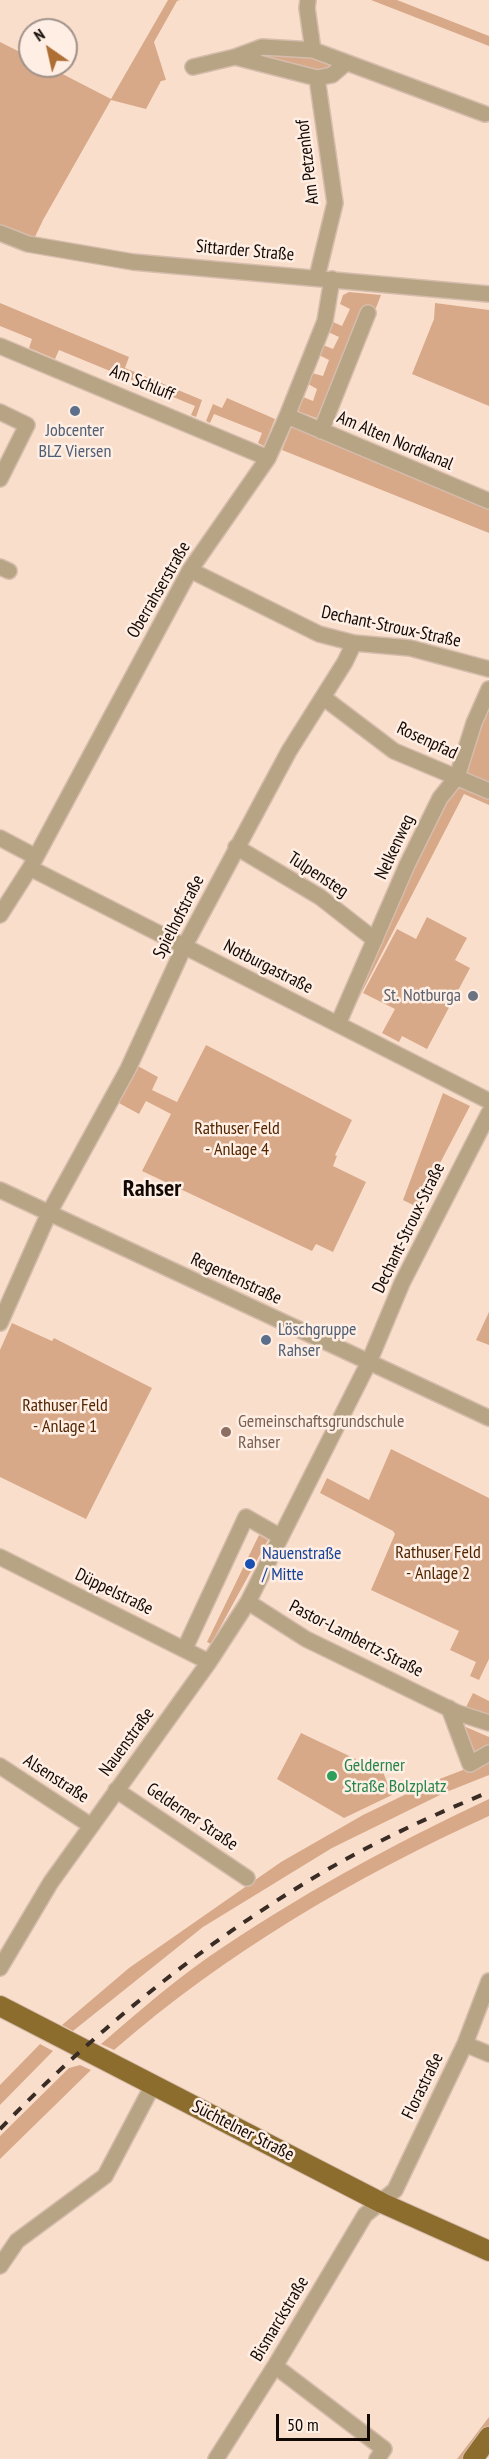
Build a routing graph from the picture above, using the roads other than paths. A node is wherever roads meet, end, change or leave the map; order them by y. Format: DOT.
graph roads {
  1 [pos="308,0"];
  2 [pos="313,50"];
  3 [pos="235,57"];
  4 [pos="346,63"];
  5 [pos="193,67"];
  6 [pos="317,78"];
  7 [pos="485,114"];
  8 [pos="0,233"];
  9 [pos="325,278"];
  10 [pos="489,294"];
  11 [pos="368,313"];
  12 [pos="0,346"];
  13 [pos="0,412"];
  14 [pos="287,416"];
  15 [pos="321,431"];
  16 [pos="268,458"];
  17 [pos="0,478"];
  18 [pos="489,501"];
  19 [pos="190,570"];
  20 [pos="354,643"];
  21 [pos="489,669"];
  22 [pos="489,688"];
  23 [pos="324,698"];
  24 [pos="458,777"];
  25 [pos="489,791"];
  26 [pos="0,838"];
  27 [pos="236,848"];
  28 [pos="33,863"];
  29 [pos="0,915"];
  30 [pos="375,940"];
  31 [pos="184,947"];
  32 [pos="338,1024"];
  33 [pos="489,1101"];
  34 [pos="489,1113"];
  35 [pos="0,1190"];
  36 [pos="49,1213"];
  37 [pos="0,1323"];
  38 [pos="369,1362"];
  39 [pos="489,1418"];
  40 [pos="281,1537"];
  41 [pos="0,1557"];
  42 [pos="248,1602"];
  43 [pos="185,1648"];
  44 [pos="209,1662"];
  45 [pos="449,1708"];
  46 [pos="489,1723"];
  47 [pos="489,1754"];
  48 [pos="0,1766"];
  49 [pos="116,1790"];
  50 [pos="90,1825"];
  51 [pos="247,1878"];
  52 [pos="0,1968"];
  53 [pos="489,1981"];
  54 [pos="0,2006"];
  55 [pos="465,2044"];
  56 [pos="489,2054"];
  57 [pos="153,2085"];
  58 [pos="382,2203"];
  59 [pos="489,2251"];
  60 [pos="0,2266"];
  61 [pos="275,2366"];
  62 [pos="489,2437"];
  63 [pos="216,2459"];
  64 [pos="377,2459"];
  65 [pos="472,2459"];
  1 -- 2 [label="street"];
  2 -- 3 [label="street"];
  2 -- 4 [label="street"];
  3 -- 5 [label="street"];
  3 -- 6 [label="street"];
  4 -- 6 [label="street"];
  4 -- 7 [label="street"];
  6 -- 9 [label="street, Am Petzenhof"];
  8 -- 9 [label="street, Sittarder Straße"];
  9 -- 10 [label="street, Sittarder Straße"];
  9 -- 14 [label="street, Oberrahserstraße"];
  11 -- 15 [label="street"];
  12 -- 16 [label="street, Am Schluff"];
  13 -- 17 [label="street"];
  14 -- 15 [label="street, Am Alten Nordkanal"];
  14 -- 16 [label="street, Oberrahserstraße"];
  15 -- 18 [label="street, Am Alten Nordkanal"];
  16 -- 19 [label="street, Oberrahserstraße"];
  19 -- 20 [label="street, Dechant-Stroux-Straße"];
  19 -- 28 [label="street, Oberrahserstraße"];
  20 -- 21 [label="street, Dechant-Stroux-Straße"];
  20 -- 23 [label="street, Spielhofstraße"];
  22 -- 24 [label="street, Nelkenweg"];
  23 -- 24 [label="street, Rosenpfad"];
  23 -- 27 [label="street, Spielhofstraße"];
  24 -- 25 [label="street, Rosenpfad"];
  24 -- 30 [label="street, Nelkenweg"];
  26 -- 28 [label="street, Notburgastraße"];
  27 -- 30 [label="street, Tulpensteg"];
  27 -- 31 [label="street, Spielhofstraße"];
  28 -- 29 [label="street, Oberrahserstraße"];
  28 -- 31 [label="street, Notburgastraße"];
  30 -- 32 [label="street, Nelkenweg"];
  31 -- 32 [label="street, Notburgastraße"];
  31 -- 36 [label="street, Spielhofstraße"];
  32 -- 33 [label="street, Notburgastraße"];
  34 -- 38 [label="street, Dechant-Stroux-Straße"];
  35 -- 36 [label="street, Regentenstraße"];
  36 -- 37 [label="street, Spielhofstraße"];
  36 -- 38 [label="street, Regentenstraße"];
  38 -- 39 [label="street, Regentenstraße"];
  38 -- 40 [label="street, Nauenstraße"];
  40 -- 42 [label="street, Nauenstraße"];
  40 -- 43 [label="street"];
  41 -- 43 [label="street, Düppelstraße"];
  42 -- 44 [label="street, Nauenstraße"];
  42 -- 45 [label="street, Pastor-Lambertz-Straße"];
  43 -- 44 [label="street, Düppelstraße"];
  44 -- 49 [label="street, Nauenstraße"];
  45 -- 46 [label="street, Pastor-Lambertz-Straße"];
  45 -- 47 [label="street"];
  48 -- 50 [label="street, Alsenstraße"];
  49 -- 50 [label="street, Nauenstraße"];
  49 -- 51 [label="street, Gelderner Straße"];
  50 -- 52 [label="street, Nauenstraße"];
  53 -- 55 [label="street, Florastraße"];
  54 -- 57 [label="main road, Süchtelner Straße"];
  55 -- 56 [label="street"];
  55 -- 58 [label="street, Florastraße"];
  57 -- 58 [label="main road, Süchtelner Straße"];
  57 -- 60 [label="street"];
  58 -- 59 [label="main road, Süchtelner Straße"];
  58 -- 61 [label="street, Bismarckstraße"];
  61 -- 63 [label="street, Bismarckstraße"];
  61 -- 64 [label="street"];
  62 -- 65 [label="main road"];
}
